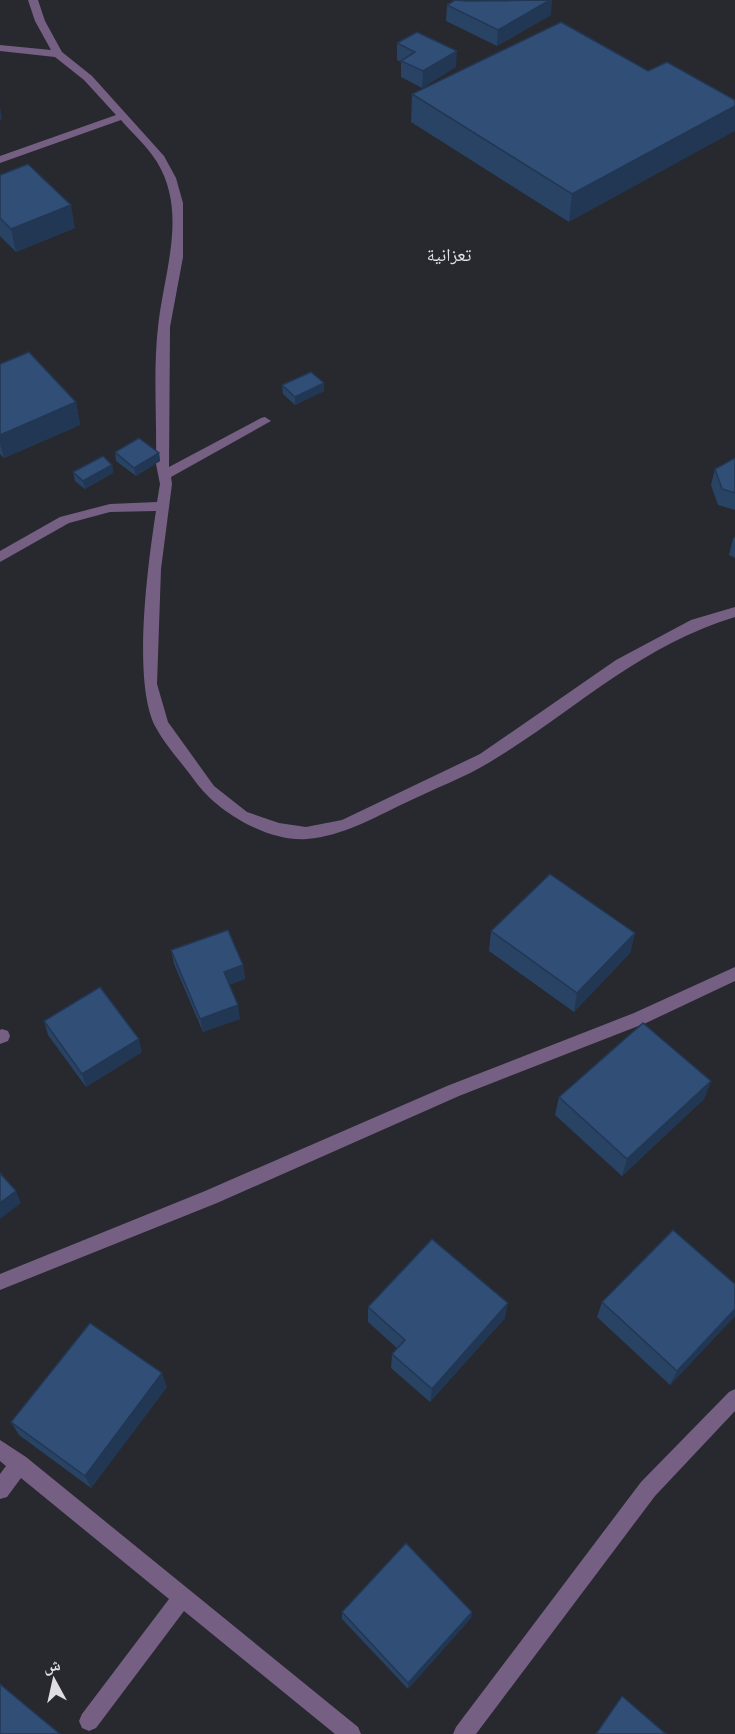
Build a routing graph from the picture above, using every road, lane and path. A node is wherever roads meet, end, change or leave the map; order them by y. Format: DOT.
graph roads {
  1 [pos="33,0"];
  2 [pos="0,48"];
  3 [pos="58,54"];
  4 [pos="123,116"];
  5 [pos="0,160"];
  6 [pos="265,421"];
  7 [pos="165,475"];
  8 [pos="162,506"];
  9 [pos="0,557"];
  10 [pos="735,612"];
  11 [pos="735,974"];
  12 [pos="0,1282"];
  13 [pos="735,1398"];
  14 [pos="0,1449"];
  15 [pos="19,1464"];
  16 [pos="0,1490"];
  17 [pos="183,1597"];
  18 [pos="89,1721"];
  19 [pos="351,1734"];
  20 [pos="463,1734"];
  1 -- 3 [label="street"];
  2 -- 3 [label="street"];
  3 -- 4 [label="street"];
  4 -- 5 [label="street"];
  4 -- 7 [label="street"];
  6 -- 7 [label="street"];
  7 -- 8 [label="street"];
  8 -- 9 [label="street"];
  8 -- 10 [label="street"];
  11 -- 12 [label="street"];
  13 -- 20 [label="street"];
  14 -- 15 [label="street"];
  15 -- 16 [label="street"];
  15 -- 17 [label="street"];
  17 -- 18 [label="street"];
  17 -- 19 [label="street"];
}
